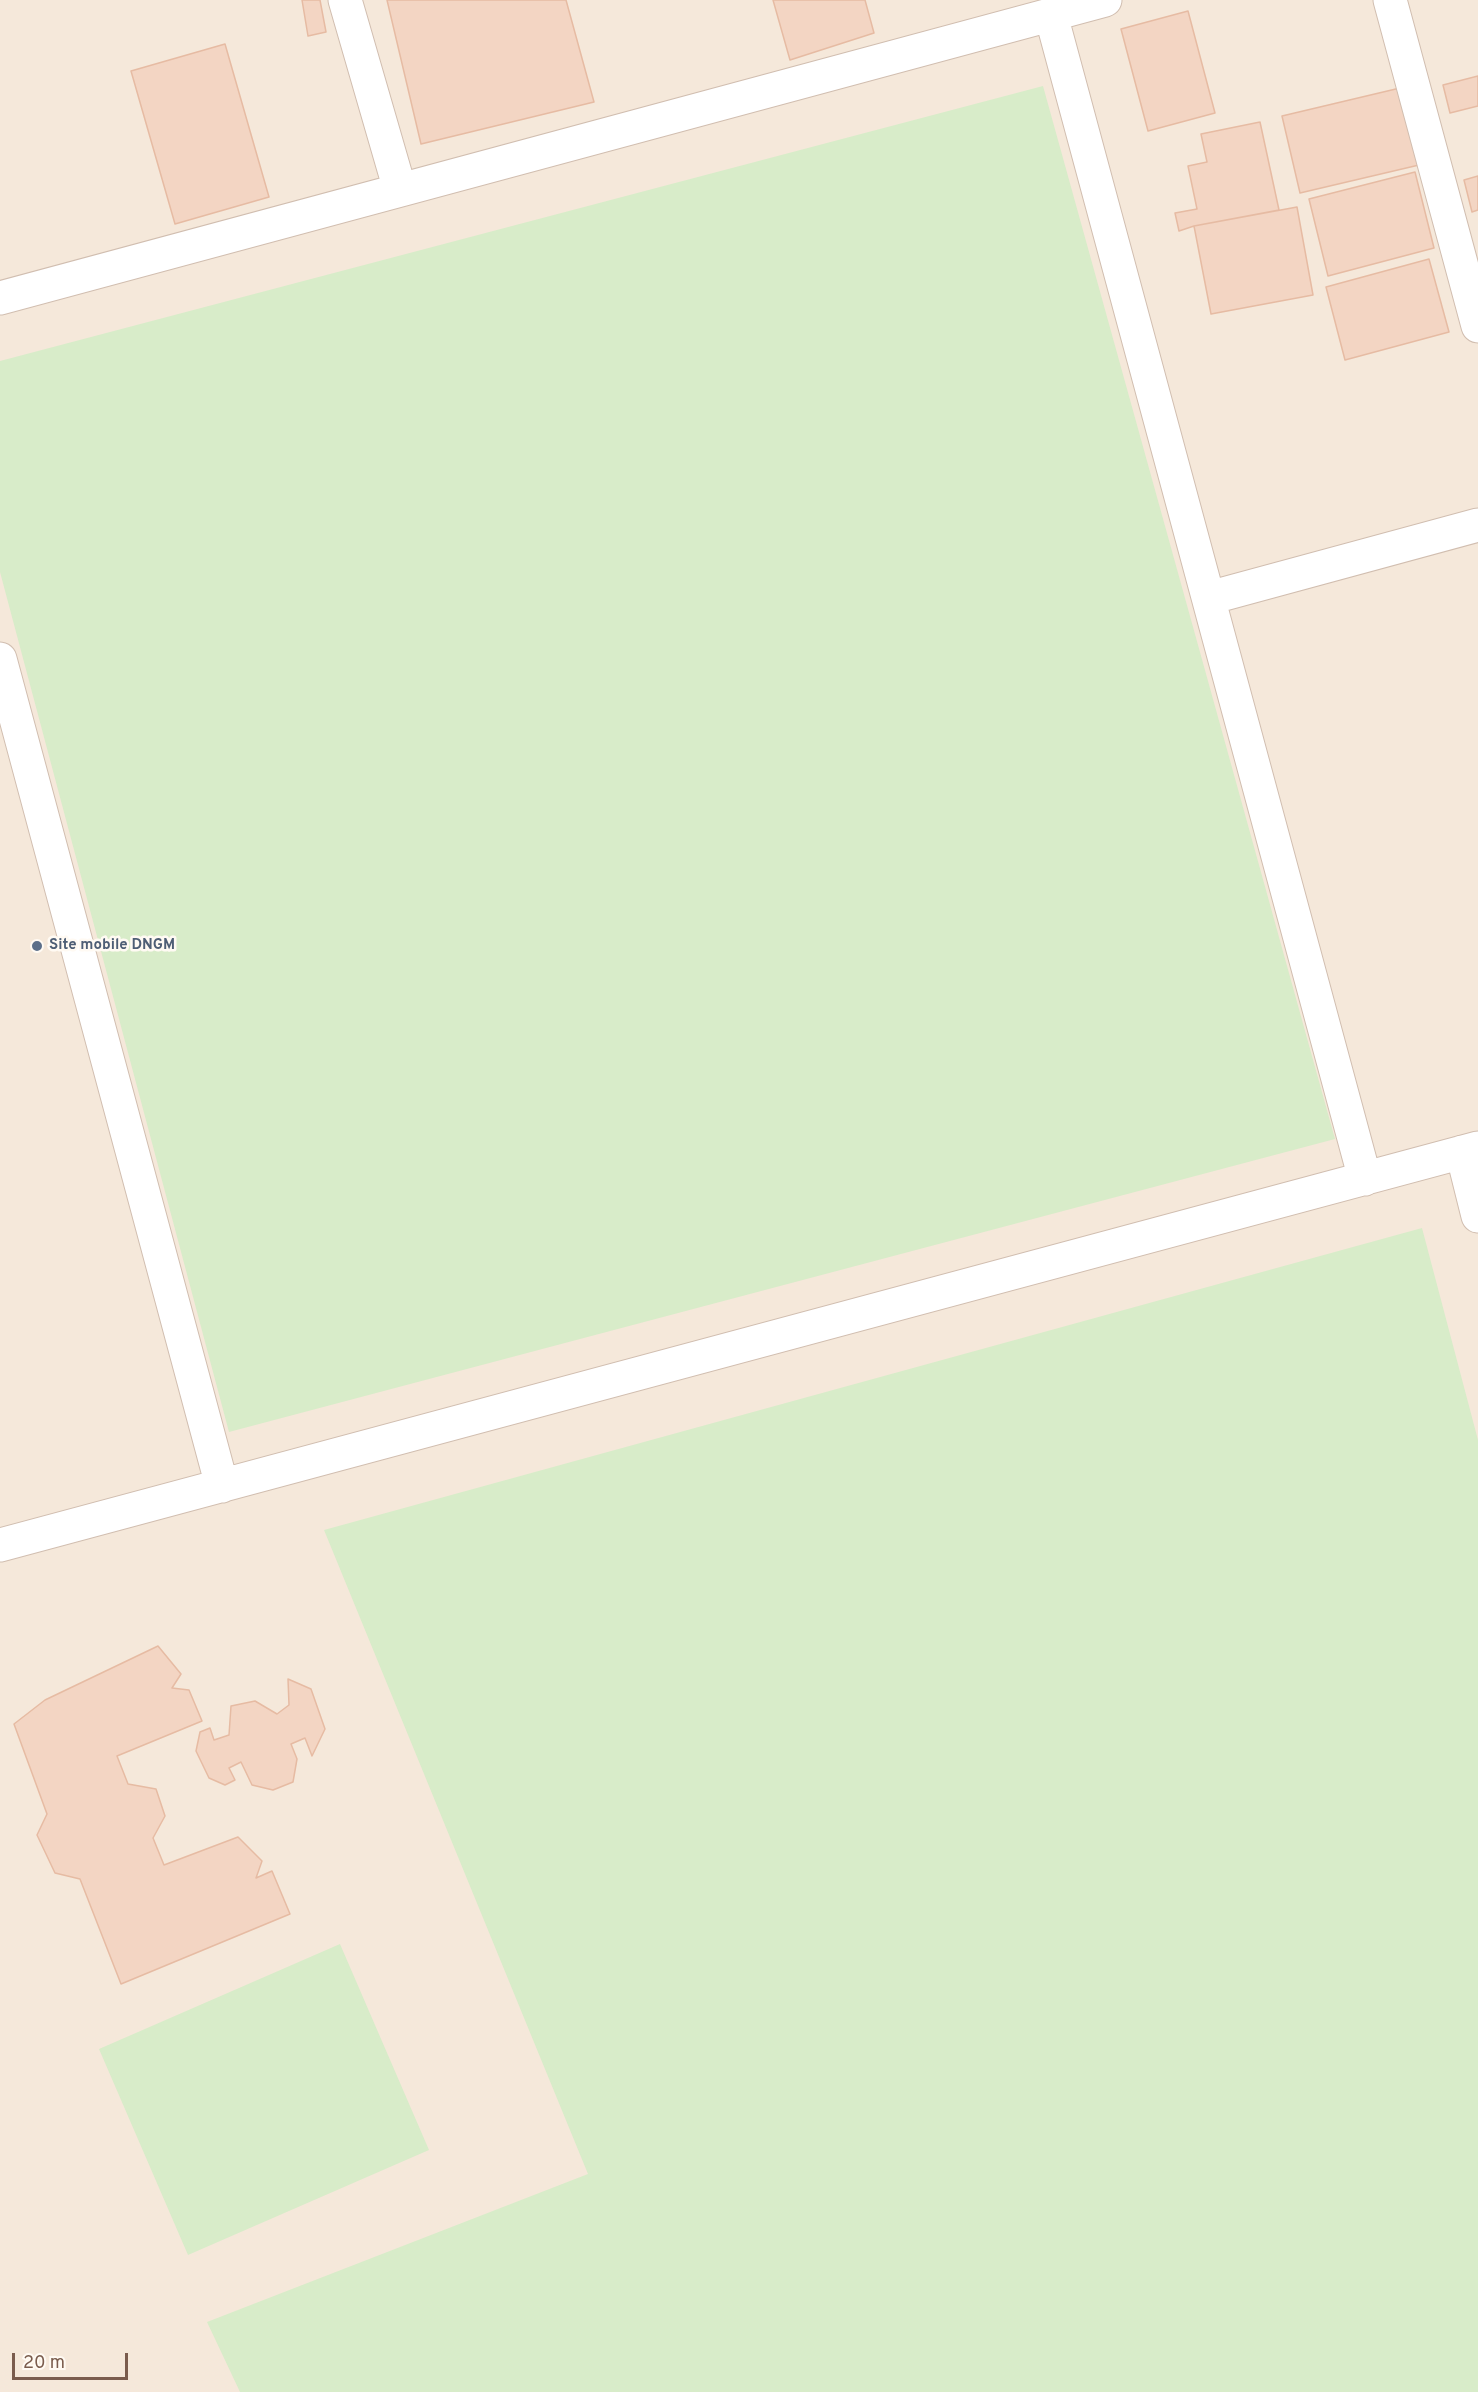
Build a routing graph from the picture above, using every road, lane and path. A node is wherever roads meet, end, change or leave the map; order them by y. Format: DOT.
graph roads {
  1 [pos="345,0"];
  2 [pos="1105,0"];
  3 [pos="1390,0"];
  4 [pos="1012,12"];
  5 [pos="1051,15"];
  6 [pos="400,190"];
  7 [pos="1465,226"];
  8 [pos="0,298"];
  9 [pos="1478,326"];
  10 [pos="1478,525"];
  11 [pos="1209,598"];
  12 [pos="0,659"];
  13 [pos="1470,1150"];
  14 [pos="1365,1179"];
  15 [pos="1478,1216"];
  16 [pos="222,1486"];
  17 [pos="0,1545"];
  1 -- 6 [label="street"];
  2 -- 5 [label="street"];
  3 -- 7 [label="street"];
  4 -- 5 [label="street"];
  4 -- 6 [label="street"];
  5 -- 11 [label="street"];
  6 -- 8 [label="street"];
  7 -- 9 [label="street"];
  10 -- 11 [label="street"];
  11 -- 14 [label="street"];
  12 -- 16 [label="street"];
  13 -- 14 [label="street"];
  13 -- 15 [label="street"];
  14 -- 16 [label="street"];
  16 -- 17 [label="street"];
}
